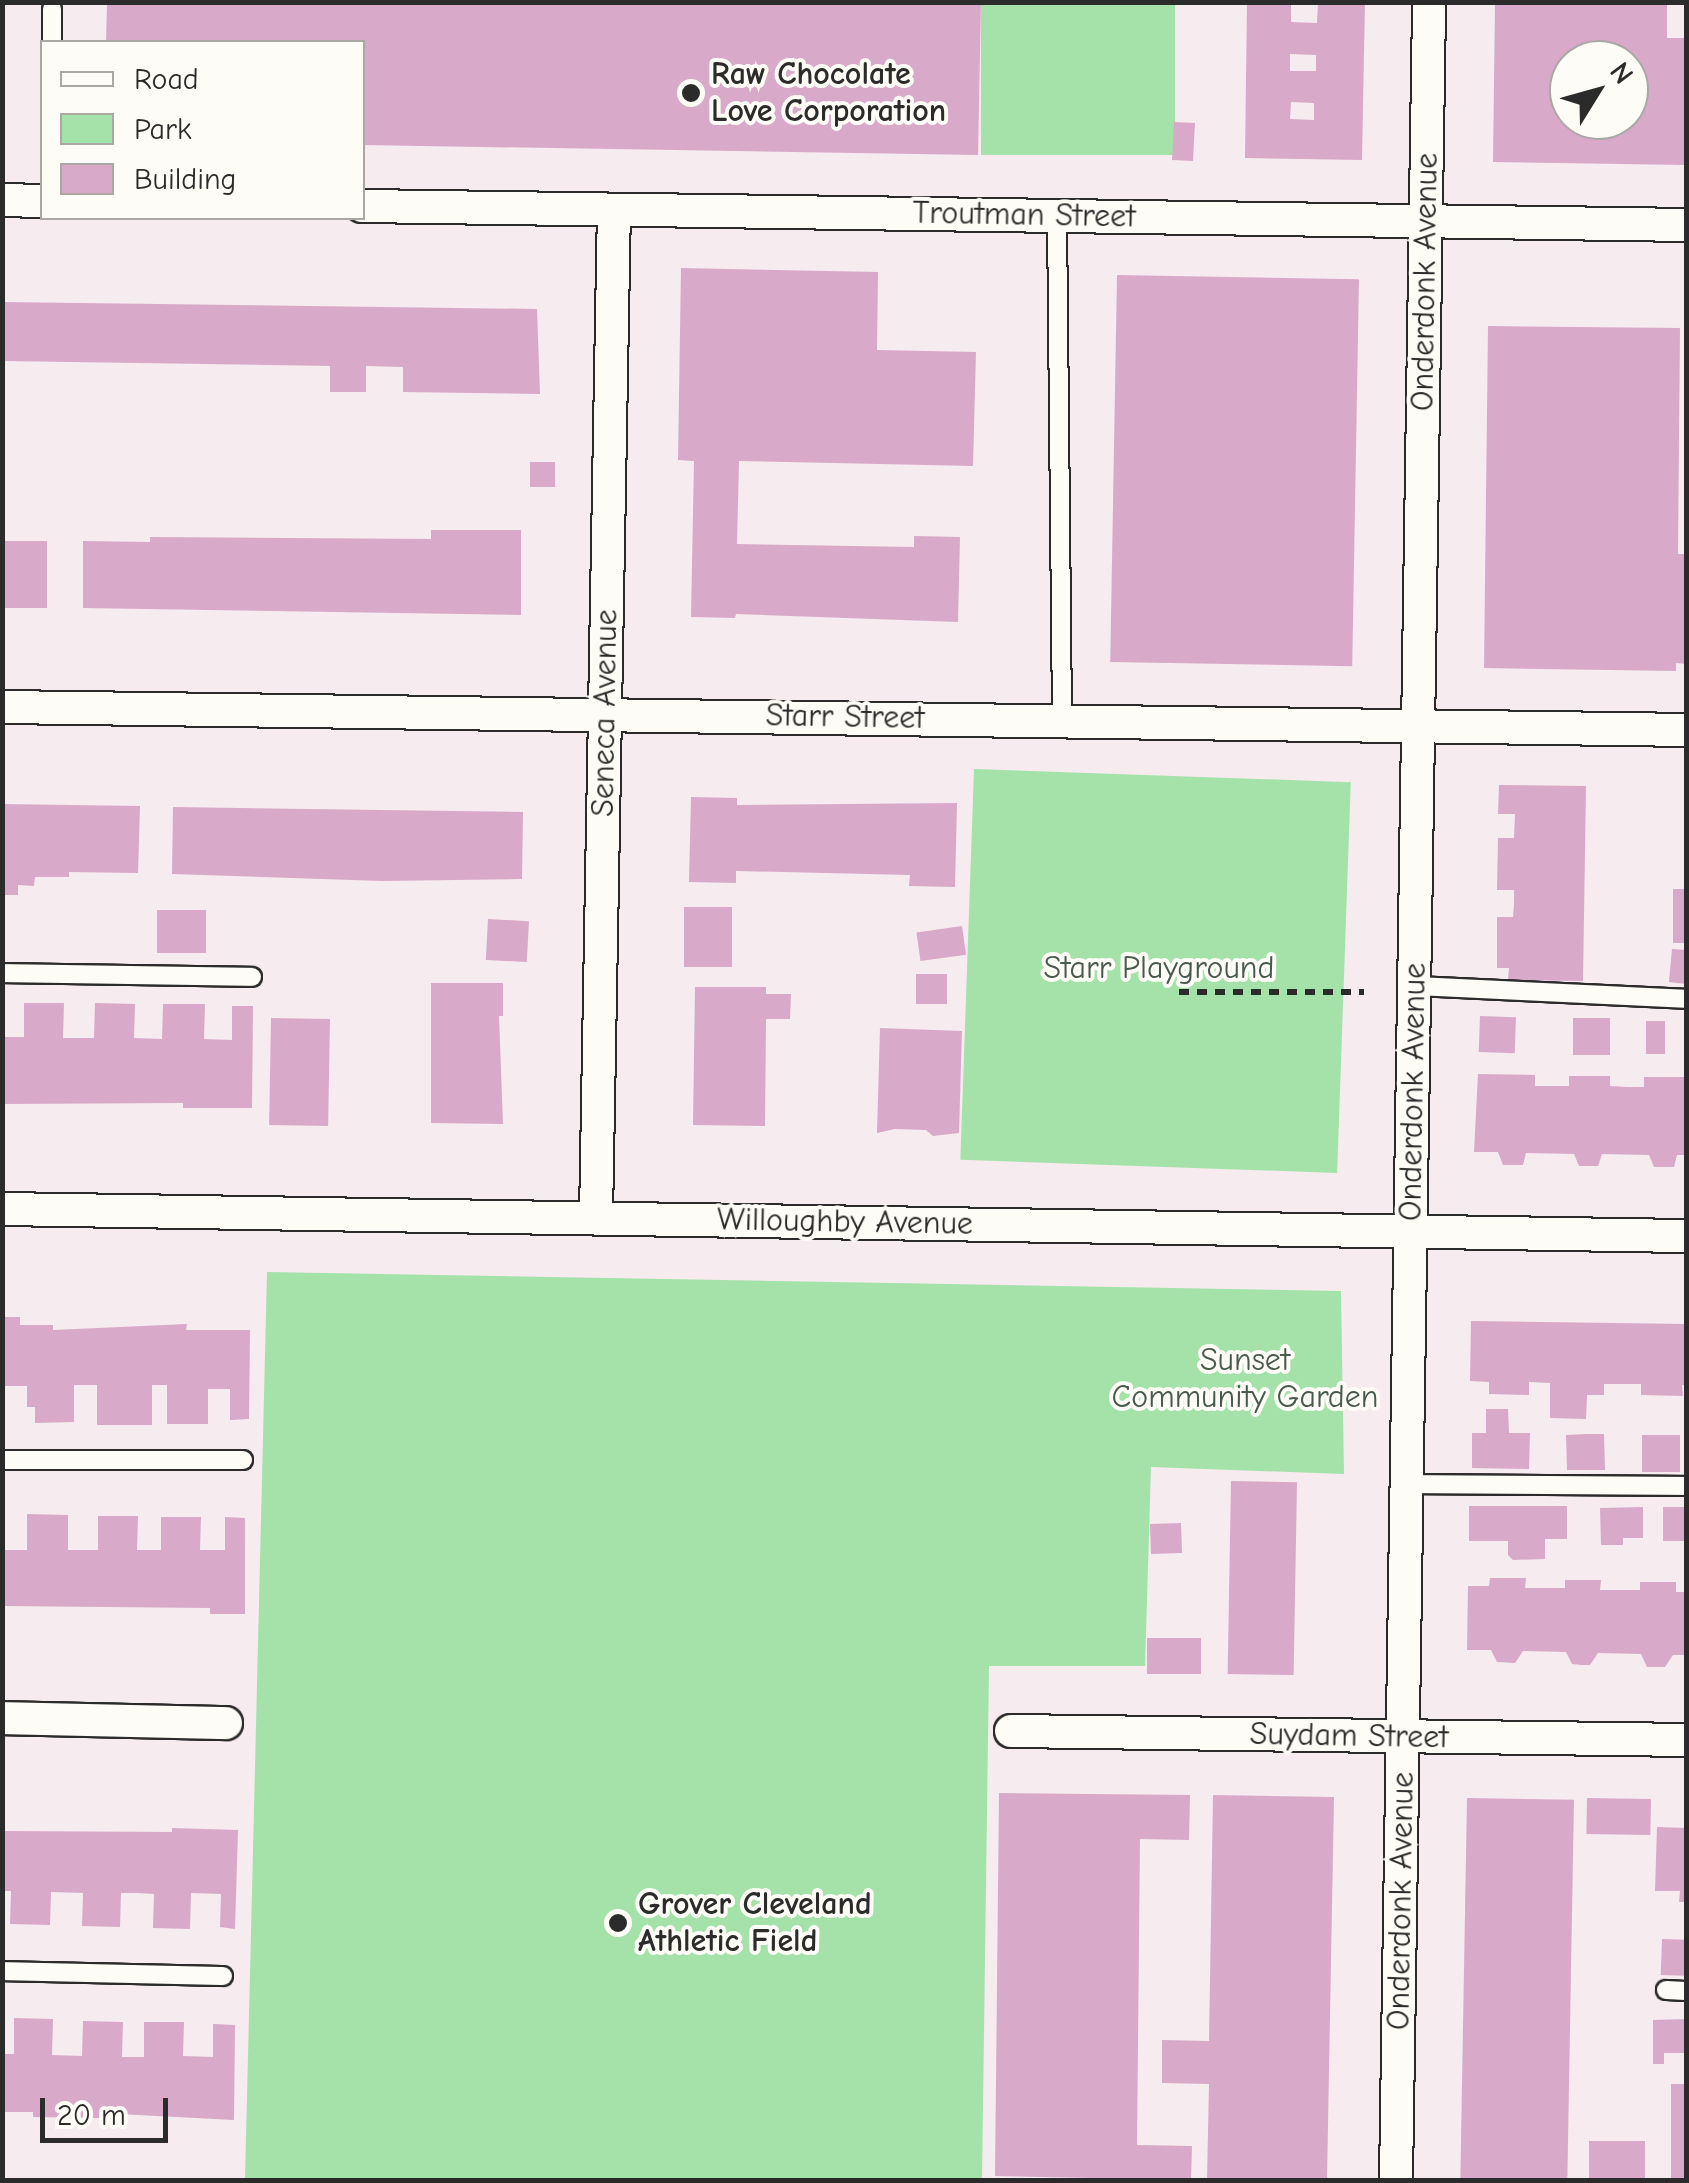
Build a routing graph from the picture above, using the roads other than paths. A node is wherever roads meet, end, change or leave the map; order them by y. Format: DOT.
graph roads {
  1 [pos="1429,2"];
  2 [pos="52,8"];
  3 [pos="52,40"];
  4 [pos="2,200"];
  5 [pos="40,200"];
  6 [pos="365,206"];
  7 [pos="614,210"];
  8 [pos="1057,216"];
  9 [pos="1426,221"];
  10 [pos="1686,225"];
  11 [pos="2,707"];
  12 [pos="605,714"];
  13 [pos="1062,720"];
  14 [pos="1419,726"];
  15 [pos="1686,730"];
  16 [pos="2,973"];
  17 [pos="252,977"];
  18 [pos="1415,986"];
  19 [pos="1686,999"];
  20 [pos="2,1210"];
  21 [pos="596,1217"];
  22 [pos="1411,1232"];
  23 [pos="1686,1236"];
  24 [pos="2,1460"];
  25 [pos="243,1460"];
  26 [pos="1407,1484"];
  27 [pos="1686,1486"];
  28 [pos="2,1718"];
  29 [pos="226,1723"];
  30 [pos="1011,1731"];
  31 [pos="1403,1736"];
  32 [pos="1686,1740"];
  33 [pos="2,1971"];
  34 [pos="224,1976"];
  35 [pos="1666,1990"];
  36 [pos="1686,1991"];
  37 [pos="1396,2180"];
  1 -- 9 [label="street, Onderdonk Avenue"];
  2 -- 3 [label="lane"];
  4 -- 5 [label="street"];
  6 -- 7 [label="street, Troutman Street"];
  7 -- 8 [label="street, Troutman Street"];
  7 -- 12 [label="street, Seneca Avenue"];
  8 -- 9 [label="street, Troutman Street"];
  8 -- 13 [label="lane"];
  9 -- 10 [label="street, Troutman Street"];
  9 -- 14 [label="street, Onderdonk Avenue"];
  11 -- 12 [label="street, Starr Street"];
  12 -- 13 [label="street, Starr Street"];
  12 -- 21 [label="street, Seneca Avenue"];
  13 -- 14 [label="street, Starr Street"];
  14 -- 15 [label="street, Starr Street"];
  14 -- 18 [label="street, Onderdonk Avenue"];
  16 -- 17 [label="lane"];
  18 -- 19 [label="lane"];
  18 -- 22 [label="street, Onderdonk Avenue"];
  20 -- 21 [label="street, Willoughby Avenue"];
  21 -- 22 [label="street, Willoughby Avenue"];
  22 -- 23 [label="street, Willoughby Avenue"];
  22 -- 26 [label="street, Onderdonk Avenue"];
  24 -- 25 [label="lane"];
  26 -- 27 [label="lane"];
  26 -- 31 [label="street, Onderdonk Avenue"];
  28 -- 29 [label="street"];
  30 -- 31 [label="street, Suydam Street"];
  31 -- 32 [label="street, Suydam Street"];
  31 -- 37 [label="street, Onderdonk Avenue"];
  33 -- 34 [label="lane"];
  35 -- 36 [label="lane"];
}
